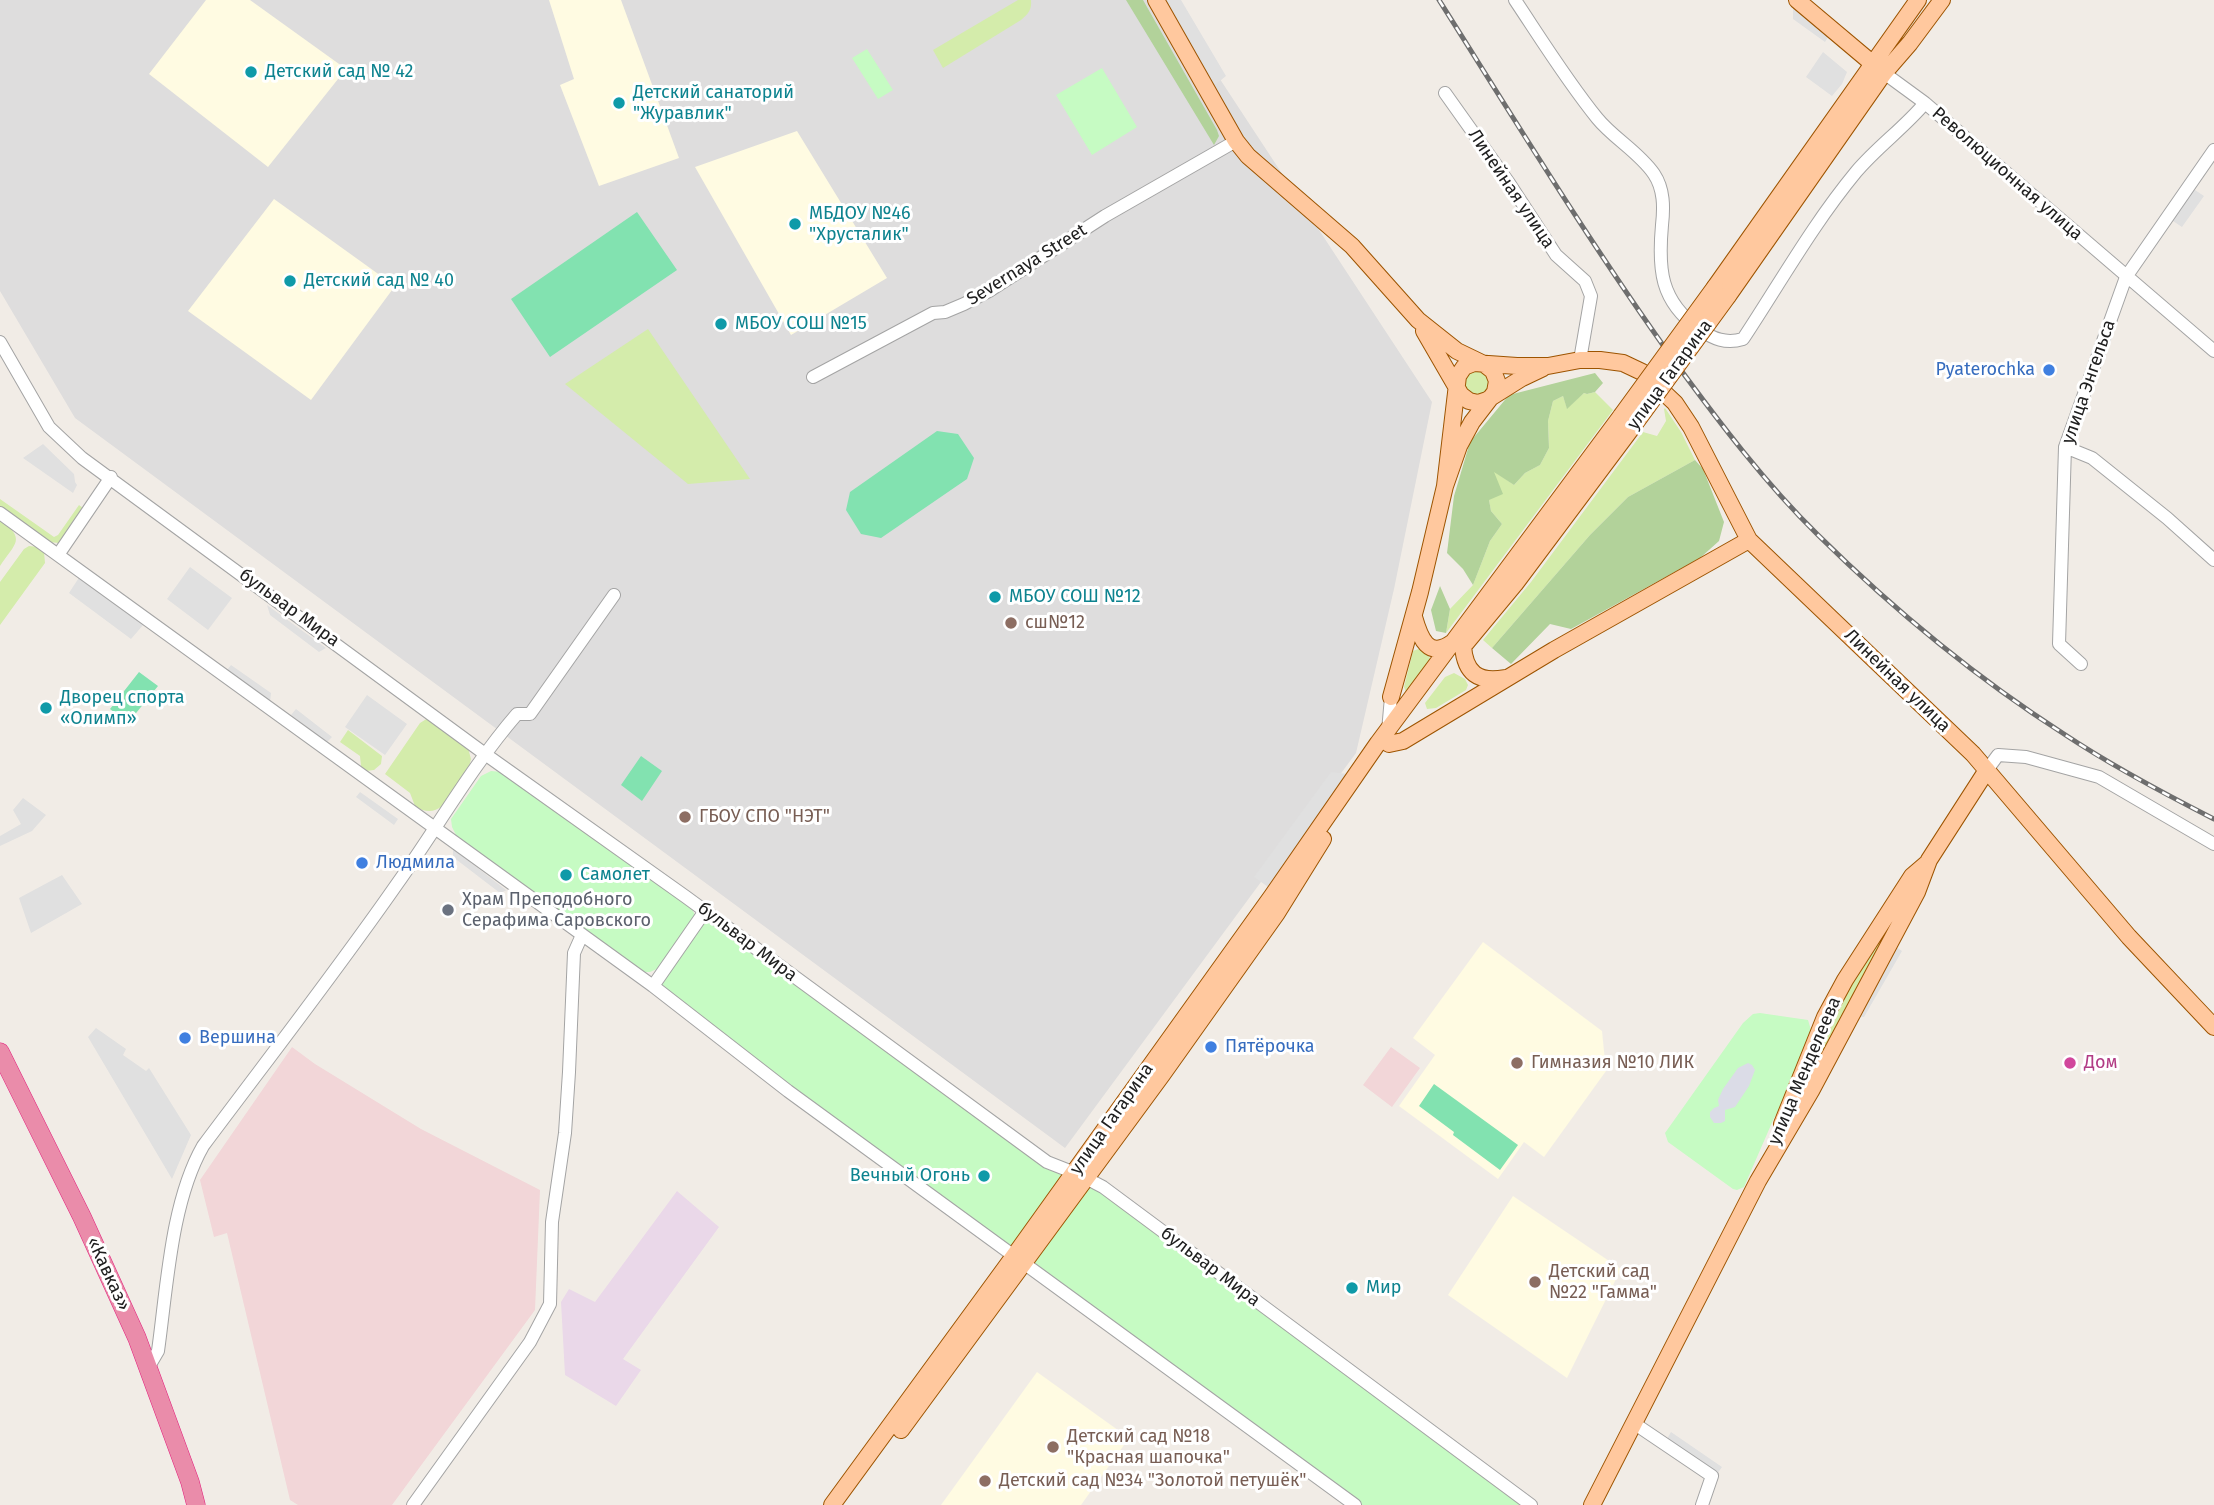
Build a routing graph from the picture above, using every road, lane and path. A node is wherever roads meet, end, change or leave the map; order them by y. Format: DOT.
graph roads {
  1 [pos="1156,0"];
  2 [pos="1515,0"];
  3 [pos="1797,0"];
  4 [pos="1918,0"];
  5 [pos="1942,0"];
  6 [pos="1878,68"];
  7 [pos="1445,93"];
  8 [pos="1925,103"];
  9 [pos="1236,141"];
  10 [pos="2214,150"];
  11 [pos="2126,277"];
  12 [pos="1418,320"];
  13 [pos="0,342"];
  14 [pos="2214,351"];
  15 [pos="1580,360"];
  16 [pos="1485,364"];
  17 [pos="1548,366"];
  18 [pos="813,377"];
  19 [pos="1457,387"];
  20 [pos="1487,400"];
  21 [pos="2064,447"];
  22 [pos="111,477"];
  23 [pos="1445,486"];
  24 [pos="0,513"];
  25 [pos="1749,540"];
  26 [pos="58,555"];
  27 [pos="2214,560"];
  28 [pos="614,594"];
  29 [pos="1414,617"];
  30 [pos="1459,643"];
  31 [pos="2081,664"];
  32 [pos="1507,678"];
  33 [pos="1391,697"];
  34 [pos="1389,737"];
  35 [pos="485,754"];
  36 [pos="1987,770"];
  37 [pos="436,829"];
  38 [pos="2214,844"];
  39 [pos="705,911"];
  40 [pos="582,935"];
  41 [pos="653,986"];
  42 [pos="2214,1027"];
  43 [pos="0,1052"];
  44 [pos="1080,1175"];
  45 [pos="1019,1260"];
  46 [pos="148,1368"];
  47 [pos="1635,1424"];
  48 [pos="196,1505"];
  49 [pos="413,1505"];
  50 [pos="832,1505"];
  51 [pos="845,1505"];
  52 [pos="1355,1505"];
  53 [pos="1531,1505"];
  54 [pos="1592,1505"];
  55 [pos="1702,1505"];
  1 -- 9 [label="main road"];
  2 -- 8 [label="street"];
  3 -- 6 [label="main road, Революционная улица"];
  4 -- 6 [label="main road, улица Гагарина"];
  5 -- 6 [label="main road, улица Гагарина"];
  6 -- 8 [label="street, Революционная улица"];
  6 -- 30 [label="main road, улица Гагарина, bridge"];
  7 -- 15 [label="street, Линейная улица"];
  8 -- 11 [label="street, Революционная улица"];
  9 -- 12 [label="main road"];
  9 -- 18 [label="street, Severnaya Street"];
  10 -- 11 [label="street, улица Энгельса"];
  11 -- 14 [label="street, Революционная улица"];
  11 -- 21 [label="street, улица Энгельса"];
  12 -- 16 [label="main road"];
  12 -- 19 [label="main road"];
  13 -- 22 [label="street, бульвар Мира"];
  15 -- 17 [label="main road, Линейная улица"];
  15 -- 25 [label="main road, Линейная улица"];
  16 -- 17 [label="main road, Линейная улица"];
  16 -- 19 [label="main road"];
  16 -- 20 [label="main road"];
  17 -- 20 [label="main road, Линейная улица"];
  19 -- 20 [label="main road"];
  19 -- 23 [label="main road"];
  20 -- 23 [label="main road"];
  21 -- 27 [label="street"];
  21 -- 31 [label="street, улица Энгельса"];
  22 -- 26 [label="street"];
  22 -- 35 [label="street, бульвар Мира"];
  23 -- 29 [label="main road"];
  24 -- 26 [label="street"];
  25 -- 32 [label="main road"];
  25 -- 36 [label="main road, Линейная улица"];
  26 -- 37 [label="street"];
  28 -- 35 [label="street"];
  29 -- 30 [label="main road"];
  29 -- 33 [label="main road"];
  30 -- 32 [label="main road"];
  30 -- 34 [label="main road, улица Гагарина"];
  32 -- 34 [label="main road"];
  33 -- 34 [label="street"];
  34 -- 44 [label="main road, улица Гагарина"];
  35 -- 37 [label="street"];
  35 -- 39 [label="street, бульвар Мира"];
  36 -- 38 [label="street"];
  36 -- 42 [label="main road, Линейная улица"];
  36 -- 47 [label="main road, улица Менделеева"];
  37 -- 40 [label="street"];
  37 -- 46 [label="street"];
  39 -- 41 [label="street"];
  39 -- 44 [label="street, бульвар Мира"];
  40 -- 41 [label="street"];
  40 -- 49 [label="street"];
  41 -- 45 [label="street"];
  43 -- 46 [label="highway, «Кавказ»"];
  44 -- 45 [label="main road, улица Гагарина"];
  44 -- 53 [label="street, бульвар Мира"];
  45 -- 50 [label="main road, улица Гагарина"];
  45 -- 51 [label="main road, улица Гагарина"];
  45 -- 52 [label="street"];
  46 -- 48 [label="highway, «Кавказ»"];
  47 -- 54 [label="main road, улица Менделеева"];
  47 -- 55 [label="street"];
}
